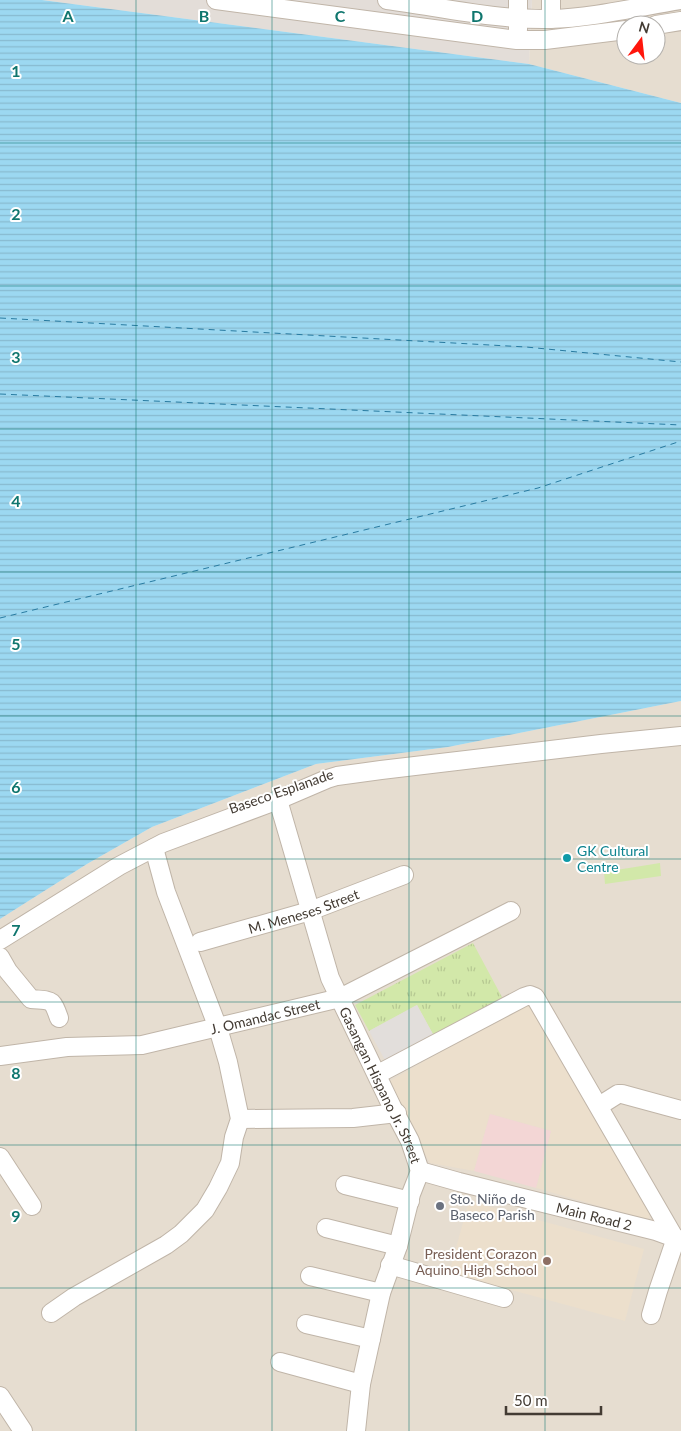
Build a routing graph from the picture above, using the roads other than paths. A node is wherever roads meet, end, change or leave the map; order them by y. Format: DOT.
graph roads {
  1 [pos="387,0"];
  2 [pos="518,0"];
  3 [pos="551,0"];
  4 [pos="681,0"];
  5 [pos="223,1"];
  6 [pos="430,3"];
  7 [pos="347,8"];
  8 [pos="518,18"];
  9 [pos="551,19"];
  10 [pos="681,21"];
  11 [pos="666,23"];
  12 [pos="616,31"];
  13 [pos="517,40"];
  14 [pos="681,728"];
  15 [pos="681,736"];
  16 [pos="278,800"];
  17 [pos="154,848"];
  18 [pos="404,875"];
  19 [pos="310,911"];
  20 [pos="512,911"];
  21 [pos="0,931"];
  22 [pos="0,940"];
  23 [pos="200,942"];
  24 [pos="0,958"];
  25 [pos="340,998"];
  26 [pos="59,1018"];
  27 [pos="218,1028"];
  28 [pos="0,1056"];
  29 [pos="378,1074"];
  30 [pos="599,1106"];
  31 [pos="681,1110"];
  32 [pos="397,1113"];
  33 [pos="240,1119"];
  34 [pos="0,1157"];
  35 [pos="420,1171"];
  36 [pos="345,1185"];
  37 [pos="410,1201"];
  38 [pos="32,1206"];
  39 [pos="326,1228"];
  40 [pos="678,1238"];
  41 [pos="398,1246"];
  42 [pos="390,1265"];
  43 [pos="310,1276"];
  44 [pos="381,1292"];
  45 [pos="504,1298"];
  46 [pos="51,1313"];
  47 [pos="651,1315"];
  48 [pos="306,1324"];
  49 [pos="371,1339"];
  50 [pos="280,1362"];
  51 [pos="361,1384"];
  52 [pos="0,1396"];
  53 [pos="23,1431"];
  54 [pos="356,1431"];
  1 -- 6 [label="street"];
  2 -- 8 [label="street"];
  3 -- 9 [label="street"];
  4 -- 9 [label="street"];
  5 -- 7 [label="street"];
  6 -- 8 [label="street"];
  7 -- 13 [label="street"];
  8 -- 9 [label="street"];
  8 -- 13 [label="street"];
  10 -- 11 [label="street"];
  12 -- 13 [label="street"];
  14 -- 21 [label="street, Baseco Esplanade"];
  15 -- 16 [label="street"];
  16 -- 17 [label="street"];
  16 -- 19 [label="street, Gasangan Hispano Jr. Street"];
  17 -- 22 [label="street"];
  17 -- 27 [label="street"];
  18 -- 19 [label="street, M. Meneses Street"];
  19 -- 23 [label="street, M. Meneses Street"];
  19 -- 25 [label="street, Gasangan Hispano Jr. Street"];
  20 -- 25 [label="street, J. Omandac Street"];
  24 -- 26 [label="street"];
  25 -- 27 [label="street, J. Omandac Street"];
  25 -- 29 [label="street, Gasangan Hispano Jr. Street"];
  27 -- 28 [label="street, J. Omandac Street"];
  27 -- 33 [label="street"];
  29 -- 30 [label="street"];
  29 -- 32 [label="street, Gasangan Hispano Jr. Street"];
  30 -- 31 [label="street"];
  30 -- 40 [label="street"];
  32 -- 33 [label="street"];
  32 -- 35 [label="street, Gasangan Hispano Jr. Street"];
  33 -- 46 [label="street"];
  34 -- 38 [label="street"];
  35 -- 37 [label="street, Gasangan Hispano Jr. Street"];
  35 -- 40 [label="street, Main Road 2"];
  36 -- 37 [label="street"];
  37 -- 41 [label="street, Gasangan Hispano Jr. Street"];
  39 -- 41 [label="street"];
  40 -- 47 [label="street"];
  41 -- 42 [label="street, Gasangan Hispano Jr. Street"];
  42 -- 44 [label="street, Gasangan Hispano Jr. Street"];
  42 -- 45 [label="street"];
  43 -- 44 [label="street"];
  44 -- 49 [label="street, Gasangan Hispano Jr. Street"];
  48 -- 49 [label="street"];
  49 -- 51 [label="street, Gasangan Hispano Jr. Street"];
  50 -- 51 [label="street"];
  51 -- 54 [label="street, Gasangan Hispano Jr. Street"];
  52 -- 53 [label="street"];
}
